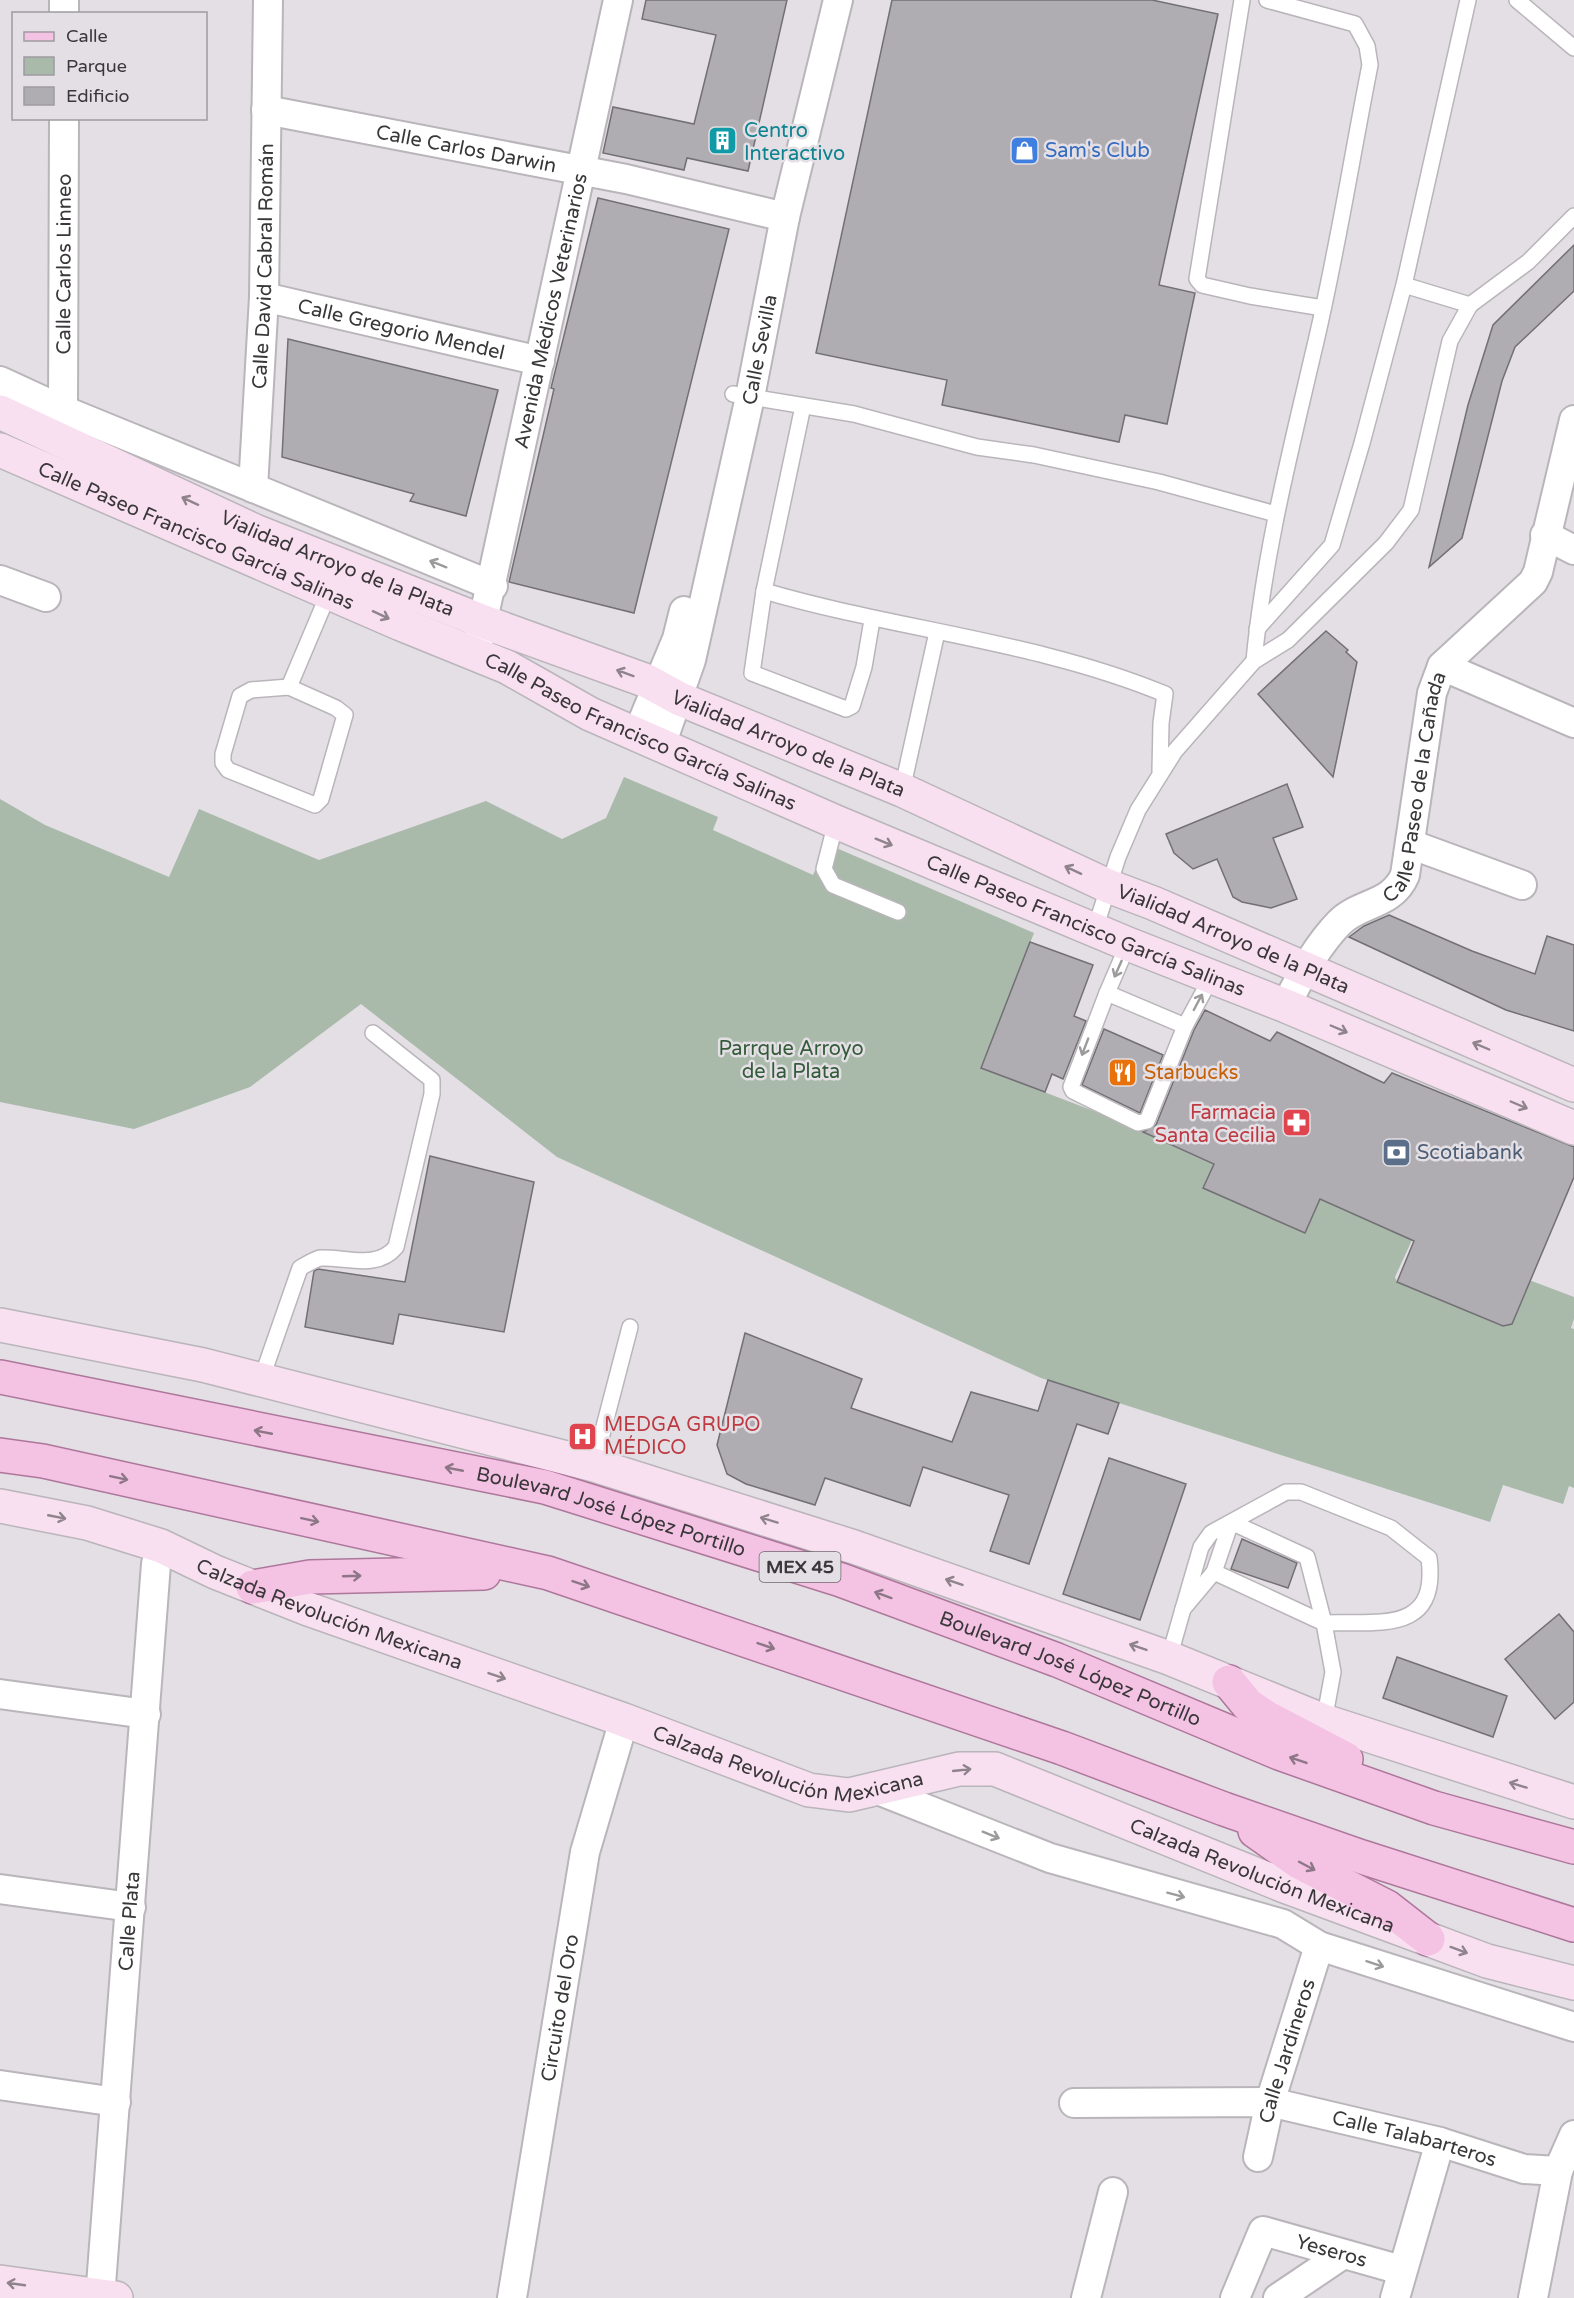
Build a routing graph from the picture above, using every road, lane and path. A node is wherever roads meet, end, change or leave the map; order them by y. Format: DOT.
graph roads {
  1 [pos="268,0"];
  2 [pos="618,0"];
  3 [pos="819,0"];
  4 [pos="838,0"];
  5 [pos="1242,0"];
  6 [pos="1267,0"];
  7 [pos="1468,0"];
  8 [pos="1517,0"];
  9 [pos="1574,48"];
  10 [pos="266,110"];
  11 [pos="64,120"];
  12 [pos="580,171"];
  13 [pos="777,215"];
  14 [pos="1574,216"];
  15 [pos="1404,285"];
  16 [pos="264,297"];
  17 [pos="1470,305"];
  18 [pos="1323,308"];
  19 [pos="540,361"];
  20 [pos="0,381"];
  21 [pos="742,396"];
  22 [pos="802,406"];
  23 [pos="63,410"];
  24 [pos="0,412"];
  25 [pos="1574,420"];
  26 [pos="0,450"];
  27 [pos="253,488"];
  28 [pos="1276,514"];
  29 [pos="1545,535"];
  30 [pos="1574,550"];
  31 [pos="335,578"];
  32 [pos="0,580"];
  33 [pos="493,586"];
  34 [pos="764,591"];
  35 [pos="46,597"];
  36 [pos="872,620"];
  37 [pos="484,622"];
  38 [pos="1257,629"];
  39 [pos="937,632"];
  40 [pos="475,654"];
  41 [pos="1254,661"];
  42 [pos="1442,666"];
  43 [pos="289,687"];
  44 [pos="668,692"];
  45 [pos="1574,723"];
  46 [pos="649,740"];
  47 [pos="1160,771"];
  48 [pos="902,790"];
  49 [pos="836,822"];
  50 [pos="1410,844"];
  51 [pos="1522,885"];
  52 [pos="1108,886"];
  53 [pos="898,912"];
  54 [pos="1095,929"];
  55 [pos="1128,944"];
  56 [pos="1303,969"];
  57 [pos="1211,978"];
  58 [pos="1107,993"];
  59 [pos="1286,1006"];
  60 [pos="1185,1026"];
  61 [pos="373,1033"];
  62 [pos="1574,1085"];
  63 [pos="1574,1128"];
  64 [pos="0,1325"];
  65 [pos="630,1327"];
  66 [pos="0,1377"];
  67 [pos="261,1380"];
  68 [pos="0,1455"];
  69 [pos="594,1465"];
  70 [pos="0,1506"];
  71 [pos="1231,1522"];
  72 [pos="161,1546"];
  73 [pos="1214,1572"];
  74 [pos="548,1573"];
  75 [pos="253,1587"];
  76 [pos="1183,1609"];
  77 [pos="1324,1623"];
  78 [pos="1169,1658"];
  79 [pos="1229,1683"];
  80 [pos="0,1694"];
  81 [pos="146,1714"];
  82 [pos="624,1720"];
  83 [pos="1324,1722"];
  84 [pos="878,1790"];
  85 [pos="1574,1802"];
  86 [pos="1434,1808"];
  87 [pos="1224,1809"];
  88 [pos="1574,1847"];
  89 [pos="0,1889"];
  90 [pos="130,1907"];
  91 [pos="1574,1925"];
  92 [pos="1428,1939"];
  93 [pos="1319,1946"];
  94 [pos="1574,1983"];
  95 [pos="1574,2027"];
  96 [pos="0,2085"];
  97 [pos="116,2102"];
  98 [pos="1270,2102"];
  99 [pos="1074,2103"];
  100 [pos="1574,2135"];
  101 [pos="1440,2142"];
  102 [pos="1258,2157"];
  103 [pos="1558,2171"];
  104 [pos="1113,2192"];
  105 [pos="1342,2255"];
  106 [pos="1401,2270"];
  107 [pos="0,2282"];
  108 [pos="106,2297"];
  109 [pos="512,2298"];
  110 [pos="1086,2298"];
  111 [pos="1235,2298"];
  112 [pos="1278,2298"];
  113 [pos="1395,2298"];
  114 [pos="1533,2298"];
  1 -- 10 [label="street, Calle David Cabral Román"];
  2 -- 12 [label="street, Avenida Médicos Veterinarios"];
  3 -- 13 [label="street, Calle Sevilla"];
  4 -- 13 [label="street, Calle Sevilla"];
  5 -- 18 [label="lane"];
  6 -- 18 [label="lane"];
  7 -- 15 [label="lane"];
  8 -- 9 [label="lane"];
  10 -- 12 [label="street, Calle Carlos Darwin"];
  10 -- 16 [label="street, Calle David Cabral Román"];
  11 -- 23 [label="street, Calle Carlos Linneo"];
  12 -- 13 [label="street, Calle Carlos Darwin"];
  12 -- 19 [label="street, Avenida Médicos Veterinarios"];
  13 -- 21 [label="street, Calle Sevilla"];
  14 -- 17 [label="lane"];
  15 -- 17 [label="lane"];
  15 -- 38 [label="lane"];
  16 -- 19 [label="street, Calle Gregorio Mendel"];
  16 -- 27 [label="street, Calle David Cabral Román"];
  17 -- 41 [label="lane"];
  18 -- 28 [label="lane"];
  19 -- 33 [label="street, Avenida Médicos Veterinarios"];
  20 -- 23 [label="street"];
  21 -- 22 [label="lane"];
  21 -- 44 [label="street, Calle Sevilla"];
  22 -- 28 [label="lane"];
  22 -- 34 [label="lane"];
  23 -- 27 [label="street"];
  31 -- 24 [label="street, Vialidad Arroyo de la Plata, one-way"];
  25 -- 29 [label="street, Calle Paseo de la Cañada"];
  26 -- 31 [label="street, Calle Paseo Francisco García Salinas"];
  33 -- 27 [label="street, one-way"];
  28 -- 38 [label="lane"];
  29 -- 30 [label="street"];
  29 -- 42 [label="street, Calle Paseo de la Cañada"];
  31 -- 37 [label="street, Vialidad Arroyo de la Plata"];
  31 -- 40 [label="street, Calle Paseo Francisco García Salinas, one-way"];
  31 -- 43 [label="lane"];
  32 -- 35 [label="street"];
  33 -- 37 [label="street, Avenida Médicos Veterinarios"];
  34 -- 36 [label="lane"];
  34 -- 36 [label="lane"];
  36 -- 39 [label="lane"];
  37 -- 40 [label="street, Avenida Médicos Veterinarios"];
  44 -- 37 [label="street, Vialidad Arroyo de la Plata, one-way"];
  38 -- 41 [label="lane"];
  39 -- 47 [label="lane"];
  39 -- 48 [label="lane"];
  40 -- 46 [label="street, Calle Paseo Francisco García Salinas"];
  41 -- 47 [label="lane"];
  42 -- 45 [label="street"];
  42 -- 50 [label="street, Calle Paseo de la Cañada"];
  43 -- 43 [label="lane"];
  44 -- 46 [label="street, Calle Sevilla"];
  44 -- 48 [label="street, Vialidad Arroyo de la Plata"];
  46 -- 49 [label="street, Calle Paseo Francisco García Salinas"];
  47 -- 52 [label="lane"];
  52 -- 48 [label="street, Vialidad Arroyo de la Plata, one-way"];
  49 -- 53 [label="lane"];
  49 -- 54 [label="street, Calle Paseo Francisco García Salinas, one-way"];
  50 -- 51 [label="street"];
  50 -- 56 [label="street, Calle Paseo de la Cañada"];
  52 -- 54 [label="lane"];
  52 -- 56 [label="street, Vialidad Arroyo de la Plata"];
  54 -- 55 [label="street, Calle Paseo Francisco García Salinas"];
  55 -- 57 [label="street, Calle Paseo Francisco García Salinas"];
  55 -- 58 [label="lane, one-way"];
  56 -- 59 [label="street, Calle Paseo de la Cañada"];
  62 -- 56 [label="street, Vialidad Arroyo de la Plata, one-way"];
  57 -- 59 [label="street, Calle Paseo Francisco García Salinas"];
  60 -- 57 [label="lane, one-way"];
  58 -- 60 [label="lane"];
  58 -- 60 [label="lane, one-way"];
  59 -- 63 [label="street, Calle Paseo Francisco García Salinas, one-way"];
  61 -- 67 [label="lane"];
  64 -- 67 [label="street"];
  65 -- 69 [label="lane"];
  86 -- 66 [label="main road, Boulevard José López Portillo / MEX 45, one-way"];
  67 -- 69 [label="street"];
  68 -- 74 [label="main road, one-way"];
  78 -- 69 [label="street, one-way"];
  70 -- 72 [label="street, Calzada Revolución Mexicana, one-way"];
  71 -- 73 [label="lane"];
  71 -- 76 [label="lane"];
  71 -- 77 [label="lane"];
  71 -- 77 [label="lane"];
  72 -- 75 [label="street, Calzada Revolución Mexicana"];
  72 -- 81 [label="street, Calle Plata"];
  73 -- 76 [label="lane"];
  73 -- 77 [label="lane"];
  75 -- 74 [label="main road, one-way"];
  74 -- 87 [label="main road, one-way"];
  75 -- 82 [label="street, Calzada Revolución Mexicana, one-way"];
  76 -- 78 [label="lane"];
  77 -- 83 [label="lane"];
  78 -- 79 [label="street"];
  79 -- 83 [label="street"];
  79 -- 86 [label="main road"];
  80 -- 81 [label="street"];
  81 -- 90 [label="street, Calle Plata"];
  82 -- 84 [label="street, Calzada Revolución Mexicana"];
  82 -- 109 [label="street, Circuito del Oro"];
  85 -- 83 [label="street, one-way"];
  84 -- 92 [label="street, Calzada Revolución Mexicana, one-way"];
  84 -- 93 [label="street, one-way"];
  86 -- 88 [label="main road, Boulevard José López Portillo / MEX 45"];
  87 -- 91 [label="main road"];
  87 -- 92 [label="main road, one-way"];
  89 -- 90 [label="street"];
  90 -- 97 [label="street, Calle Plata"];
  92 -- 94 [label="street, Calzada Revolución Mexicana, one-way"];
  93 -- 95 [label="street, one-way"];
  93 -- 98 [label="street, Calle Jardineros"];
  96 -- 97 [label="street"];
  97 -- 108 [label="street, Calle Plata"];
  98 -- 99 [label="street, Calle Talabarteros"];
  98 -- 101 [label="street, Calle Talabarteros"];
  98 -- 102 [label="street, Calle Jardineros"];
  100 -- 103 [label="street"];
  101 -- 103 [label="street, Calle Talabarteros"];
  101 -- 106 [label="street"];
  103 -- 114 [label="street"];
  104 -- 110 [label="street"];
  105 -- 106 [label="street, Yeseros"];
  105 -- 111 [label="street, Yeseros"];
  105 -- 112 [label="street"];
  106 -- 113 [label="street"];
  108 -- 107 [label="street, one-way"];
}
